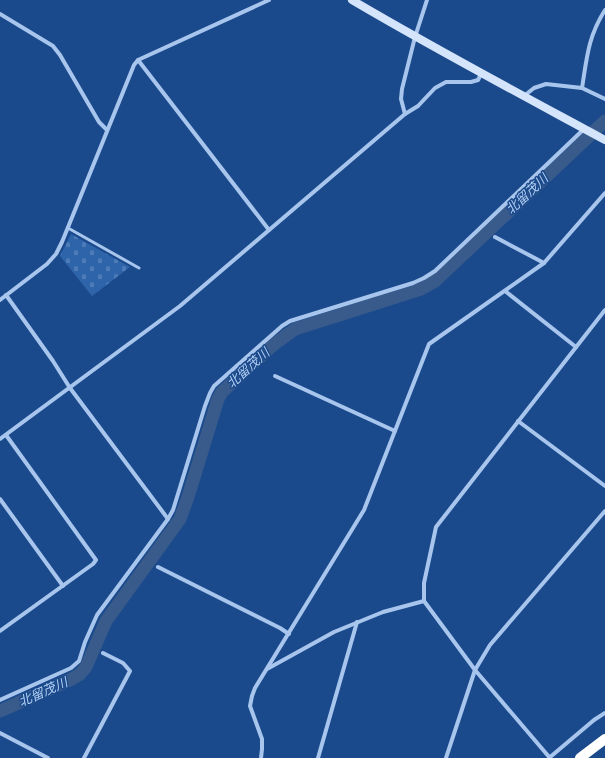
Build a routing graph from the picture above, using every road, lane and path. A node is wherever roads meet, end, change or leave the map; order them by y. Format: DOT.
graph roads {
  1 [pos="269,0"];
  2 [pos="352,0"];
  3 [pos="427,0"];
  4 [pos="605,10"];
  5 [pos="0,14"];
  6 [pos="415,37"];
  7 [pos="138,60"];
  8 [pos="481,74"];
  9 [pos="582,88"];
  10 [pos="523,97"];
  11 [pos="605,99"];
  12 [pos="405,114"];
  13 [pos="586,129"];
  14 [pos="108,130"];
  15 [pos="605,140"];
  16 [pos="605,193"];
  17 [pos="68,228"];
  18 [pos="269,230"];
  19 [pos="495,237"];
  20 [pos="544,263"];
  21 [pos="139,268"];
  22 [pos="505,290"];
  23 [pos="6,295"];
  24 [pos="0,300"];
  25 [pos="604,312"];
  26 [pos="576,347"];
  27 [pos="275,376"];
  28 [pos="70,388"];
  29 [pos="518,420"];
  30 [pos="395,432"];
  31 [pos="6,435"];
  32 [pos="0,440"];
  33 [pos="605,486"];
  34 [pos="0,499"];
  35 [pos="605,511"];
  36 [pos="168,519"];
  37 [pos="158,567"];
  38 [pos="63,586"];
  39 [pos="424,601"];
  40 [pos="357,622"];
  41 [pos="0,631"];
  42 [pos="289,634"];
  43 [pos="103,653"];
  44 [pos="267,669"];
  45 [pos="475,670"];
  46 [pos="0,700"];
  47 [pos="605,713"];
  48 [pos="0,733"];
  49 [pos="605,739"];
  50 [pos="48,758"];
  51 [pos="84,758"];
  52 [pos="261,758"];
  53 [pos="318,758"];
  54 [pos="446,758"];
  55 [pos="549,758"];
  56 [pos="580,758"];
  1 -- 7 [label="street"];
  2 -- 6 [label="street"];
  3 -- 6 [label="street"];
  4 -- 9 [label="street"];
  5 -- 14 [label="street"];
  6 -- 8 [label="street"];
  6 -- 12 [label="street"];
  7 -- 14 [label="street"];
  7 -- 18 [label="street"];
  8 -- 10 [label="street"];
  8 -- 12 [label="street"];
  9 -- 10 [label="street"];
  9 -- 11 [label="street"];
  10 -- 13 [label="street"];
  12 -- 18 [label="street"];
  13 -- 15 [label="street"];
  13 -- 36 [label="street"];
  14 -- 17 [label="street"];
  16 -- 20 [label="street"];
  17 -- 21 [label="lane"];
  17 -- 23 [label="street"];
  18 -- 28 [label="street"];
  19 -- 20 [label="street"];
  20 -- 22 [label="street"];
  22 -- 26 [label="street"];
  22 -- 30 [label="street"];
  23 -- 24 [label="street"];
  23 -- 28 [label="street"];
  25 -- 26 [label="street"];
  26 -- 29 [label="street"];
  27 -- 30 [label="street"];
  28 -- 31 [label="street"];
  28 -- 36 [label="street"];
  29 -- 33 [label="street"];
  29 -- 39 [label="street"];
  30 -- 42 [label="street"];
  31 -- 32 [label="street"];
  31 -- 38 [label="street"];
  34 -- 38 [label="street"];
  35 -- 45 [label="street"];
  36 -- 46 [label="street"];
  37 -- 42 [label="street"];
  38 -- 41 [label="street"];
  39 -- 40 [label="street"];
  39 -- 45 [label="street"];
  40 -- 44 [label="street"];
  40 -- 53 [label="street"];
  42 -- 44 [label="street"];
  43 -- 51 [label="street"];
  44 -- 52 [label="street"];
  45 -- 54 [label="street"];
  45 -- 55 [label="street"];
  47 -- 55 [label="street"];
  48 -- 50 [label="street"];
  49 -- 56 [label="highway"];
}
